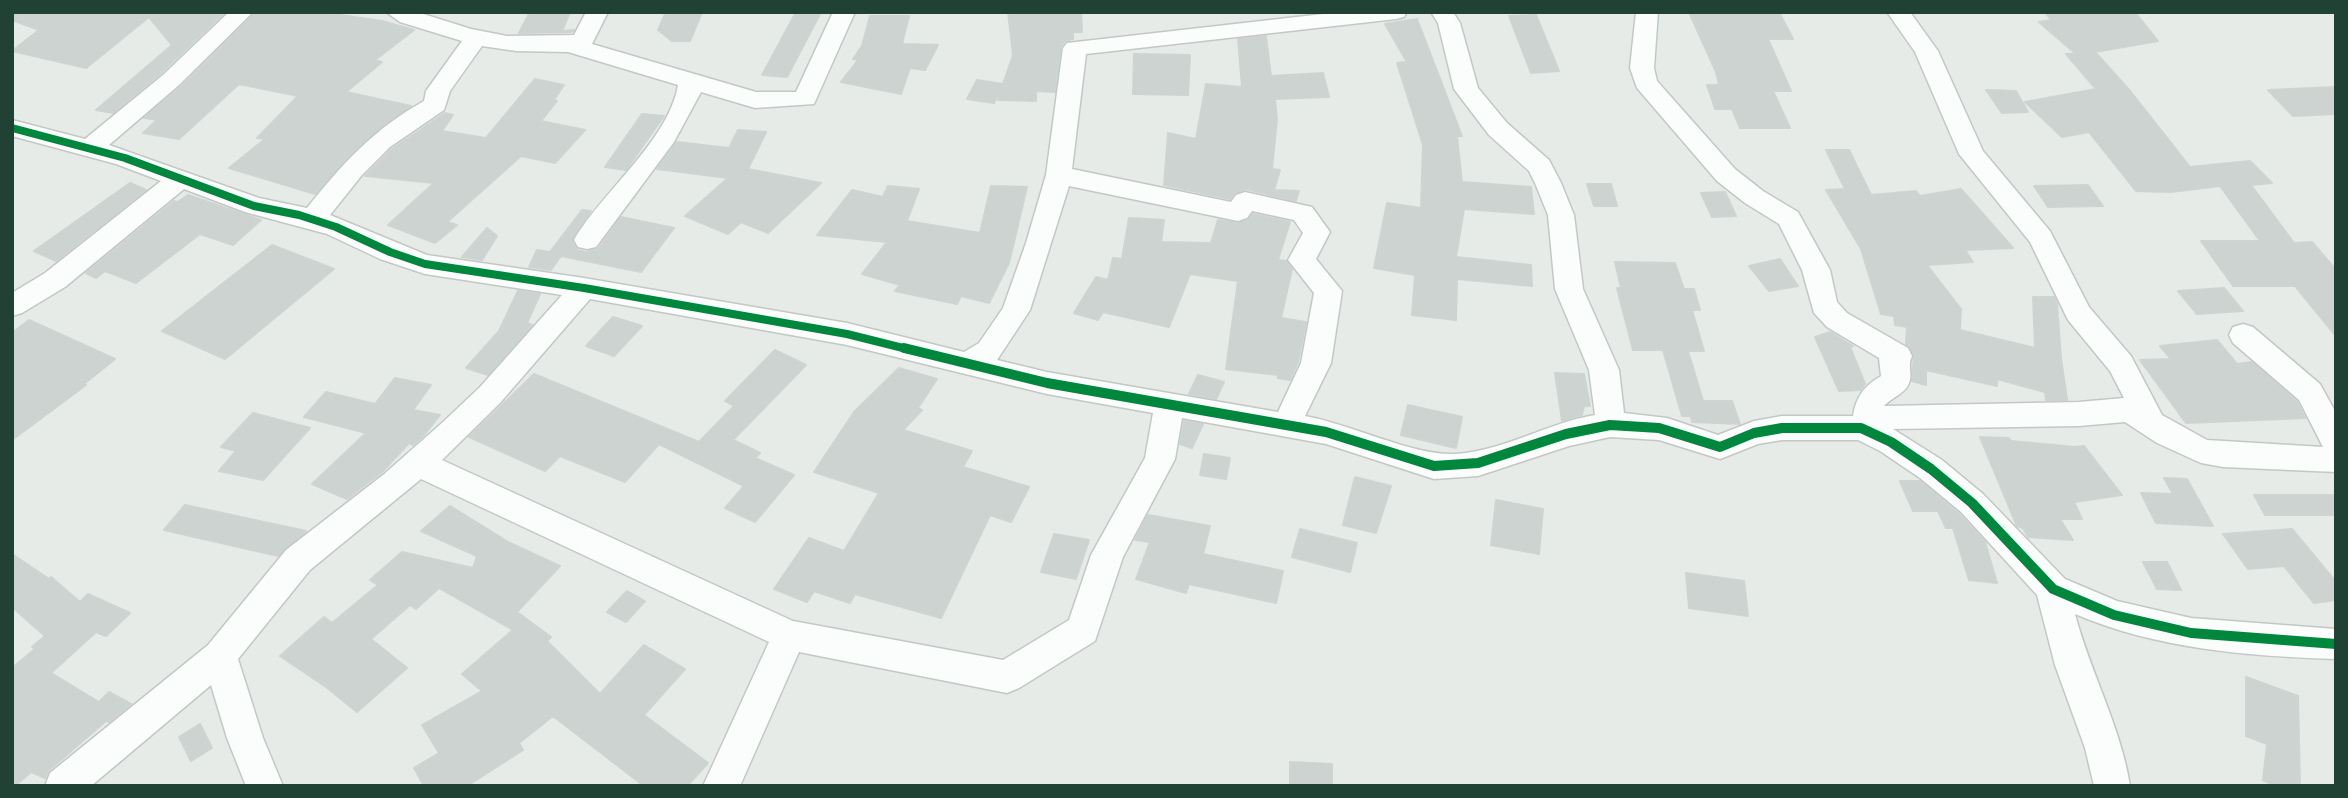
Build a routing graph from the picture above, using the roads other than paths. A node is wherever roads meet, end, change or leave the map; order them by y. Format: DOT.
graph roads {
  1 [pos="242,12"];
  2 [pos="397,12"];
  3 [pos="597,12"];
  4 [pos="844,12"];
  5 [pos="1396,12"];
  6 [pos="1442,12"];
  7 [pos="1647,12"];
  8 [pos="1898,12"];
  9 [pos="476,38"];
  10 [pos="554,43"];
  11 [pos="691,81"];
  12 [pos="12,128"];
  13 [pos="89,149"];
  14 [pos="1059,175"];
  15 [pos="181,178"];
  16 [pos="312,220"];
  17 [pos="587,240"];
  18 [pos="584,288"];
  19 [pos="12,306"];
  20 [pos="2243,335"];
  21 [pos="966,364"];
  22 [pos="1169,404"];
  23 [pos="2151,422"];
  24 [pos="1866,423"];
  25 [pos="1286,425"];
  26 [pos="1611,425"];
  27 [pos="2336,443"];
  28 [pos="2336,460"];
  29 [pos="418,463"];
  30 [pos="2053,589"];
  31 [pos="789,635"];
  32 [pos="2336,643"];
  33 [pos="220,656"];
  34 [pos="63,786"];
  35 [pos="265,786"];
  36 [pos="721,786"];
  37 [pos="2112,786"];
  1 -- 13 [label="street"];
  2 -- 9 [label="street"];
  3 -- 10 [label="street"];
  4 -- 11 [label="street"];
  5 -- 14 [label="street"];
  6 -- 26 [label="street"];
  7 -- 24 [label="street"];
  8 -- 23 [label="street"];
  9 -- 10 [label="street"];
  9 -- 16 [label="street"];
  10 -- 11 [label="street"];
  11 -- 17 [label="street"];
  12 -- 13 [label="street"];
  13 -- 15 [label="street"];
  14 -- 21 [label="street"];
  14 -- 25 [label="street"];
  15 -- 16 [label="street"];
  15 -- 19 [label="street"];
  16 -- 18 [label="street"];
  18 -- 21 [label="street"];
  18 -- 29 [label="street"];
  20 -- 27 [label="street"];
  21 -- 22 [label="street"];
  22 -- 25 [label="street"];
  22 -- 31 [label="street"];
  23 -- 24 [label="street"];
  23 -- 28 [label="street"];
  24 -- 26 [label="street"];
  24 -- 30 [label="street"];
  25 -- 26 [label="street"];
  29 -- 31 [label="street"];
  29 -- 33 [label="street"];
  30 -- 32 [label="street"];
  30 -- 37 [label="street"];
  31 -- 36 [label="street"];
  33 -- 34 [label="street"];
  33 -- 35 [label="street"];
}
